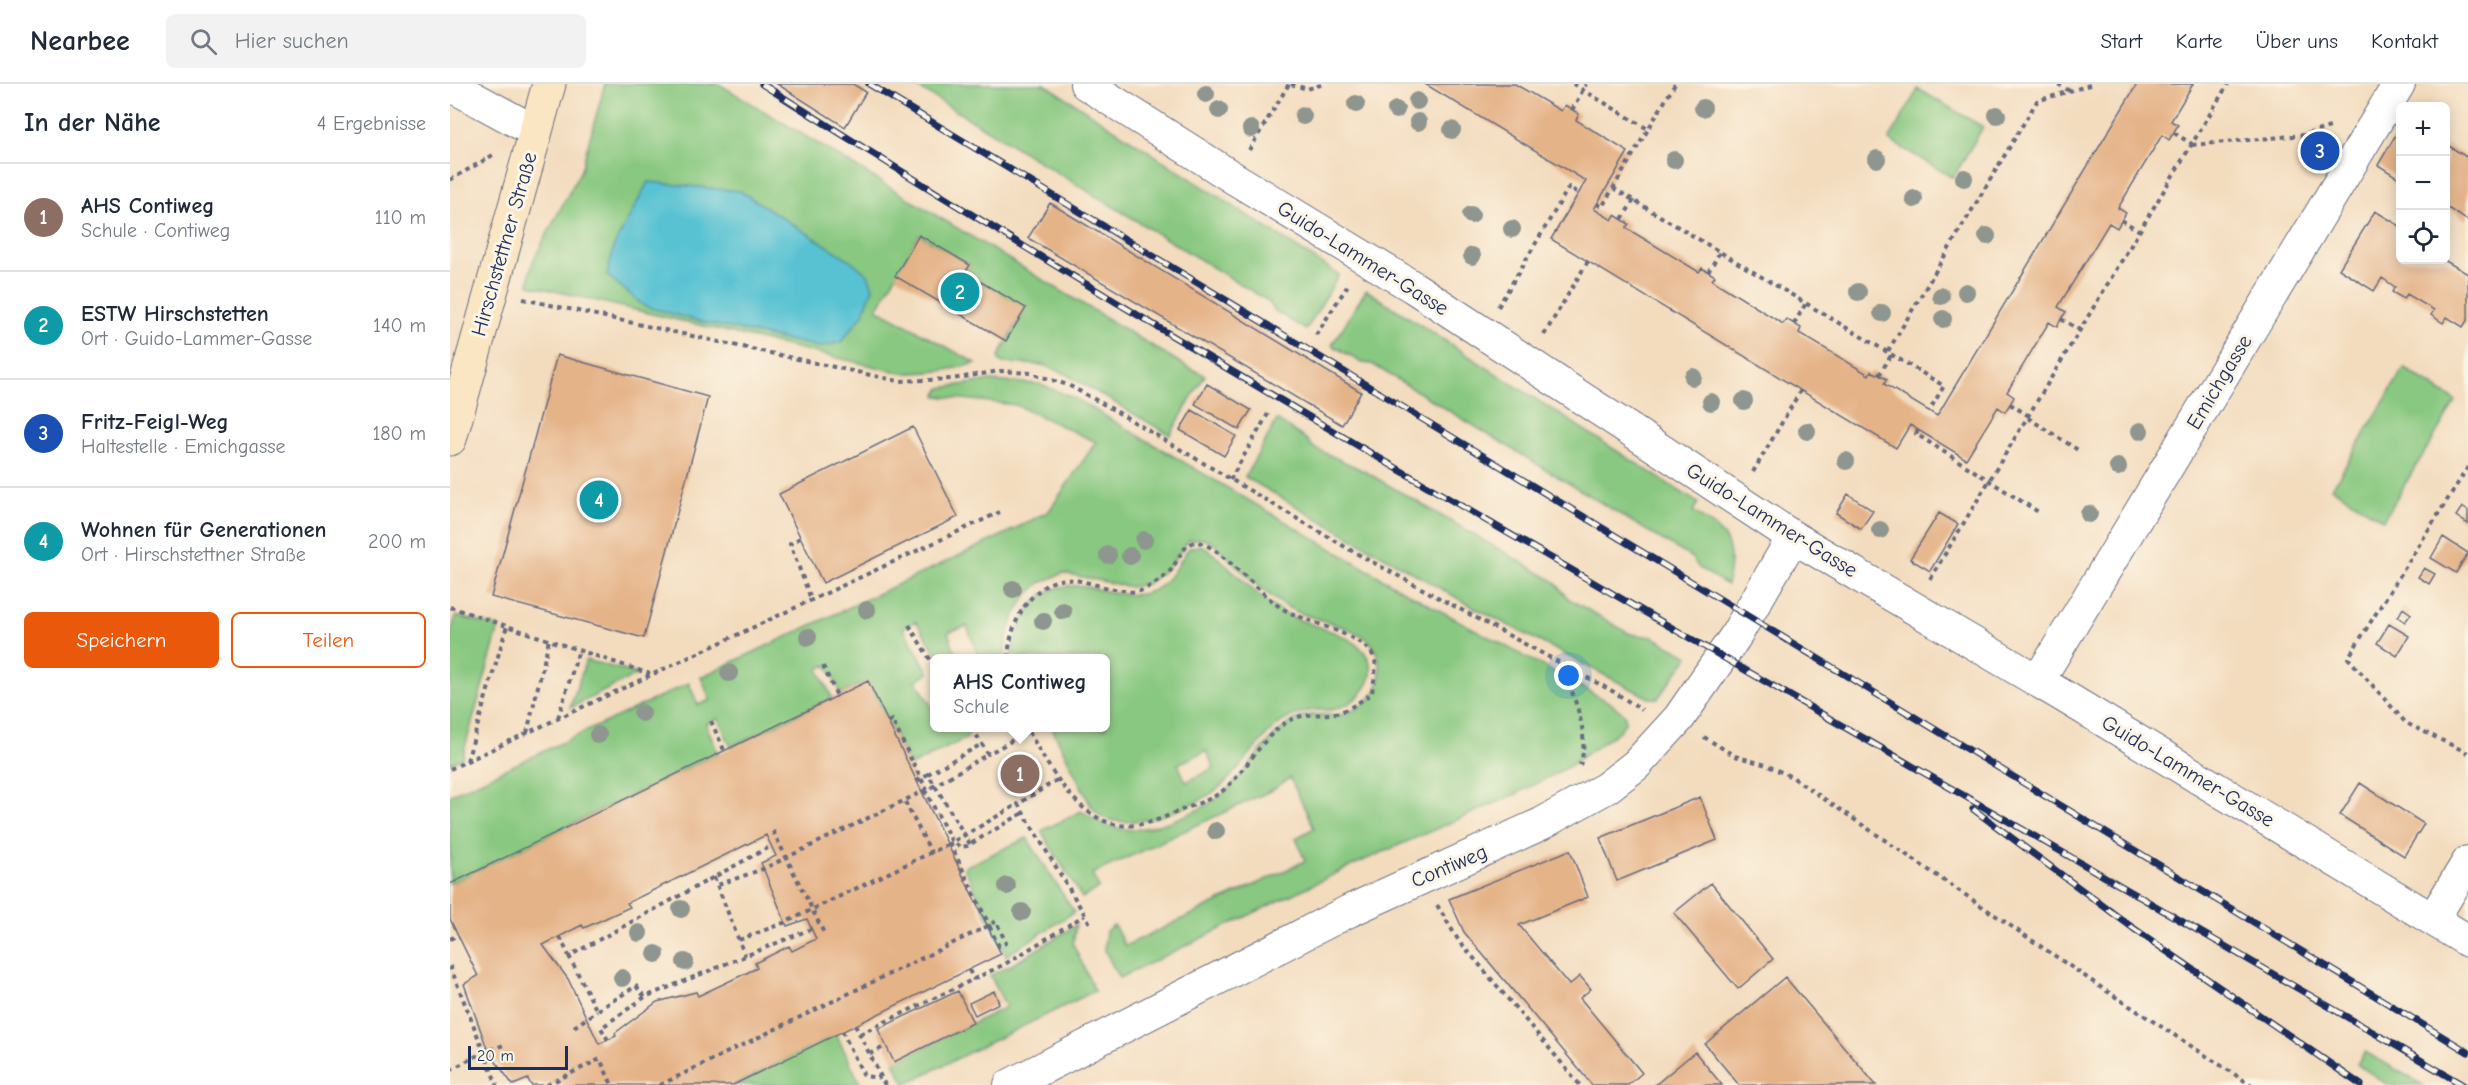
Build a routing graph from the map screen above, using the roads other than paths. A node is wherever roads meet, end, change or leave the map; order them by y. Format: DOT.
graph roads {
  1 [pos="549,84"];
  2 [pos="1086,84"];
  3 [pos="2399,84"];
  4 [pos="450,85"];
  5 [pos="536,132"];
  6 [pos="450,439"];
  7 [pos="1793,537"];
  8 [pos="2038,681"];
  9 [pos="2468,862"];
  10 [pos="2433,919"];
  11 [pos="2468,941"];
  12 [pos="1010,1085"];
  1 -- 5 [label="main road, Hirschstettner Straße"];
  2 -- 7 [label="street, Guido-Lammer-Gasse"];
  3 -- 8 [label="street, Emichgasse"];
  4 -- 5 [label="street"];
  5 -- 6 [label="main road, Hirschstettner Straße"];
  7 -- 8 [label="street, Guido-Lammer-Gasse"];
  7 -- 12 [label="street, Contiweg"];
  8 -- 10 [label="street, Guido-Lammer-Gasse"];
  9 -- 10 [label="street"];
  10 -- 11 [label="street, Guido-Lammer-Gasse"];
}
